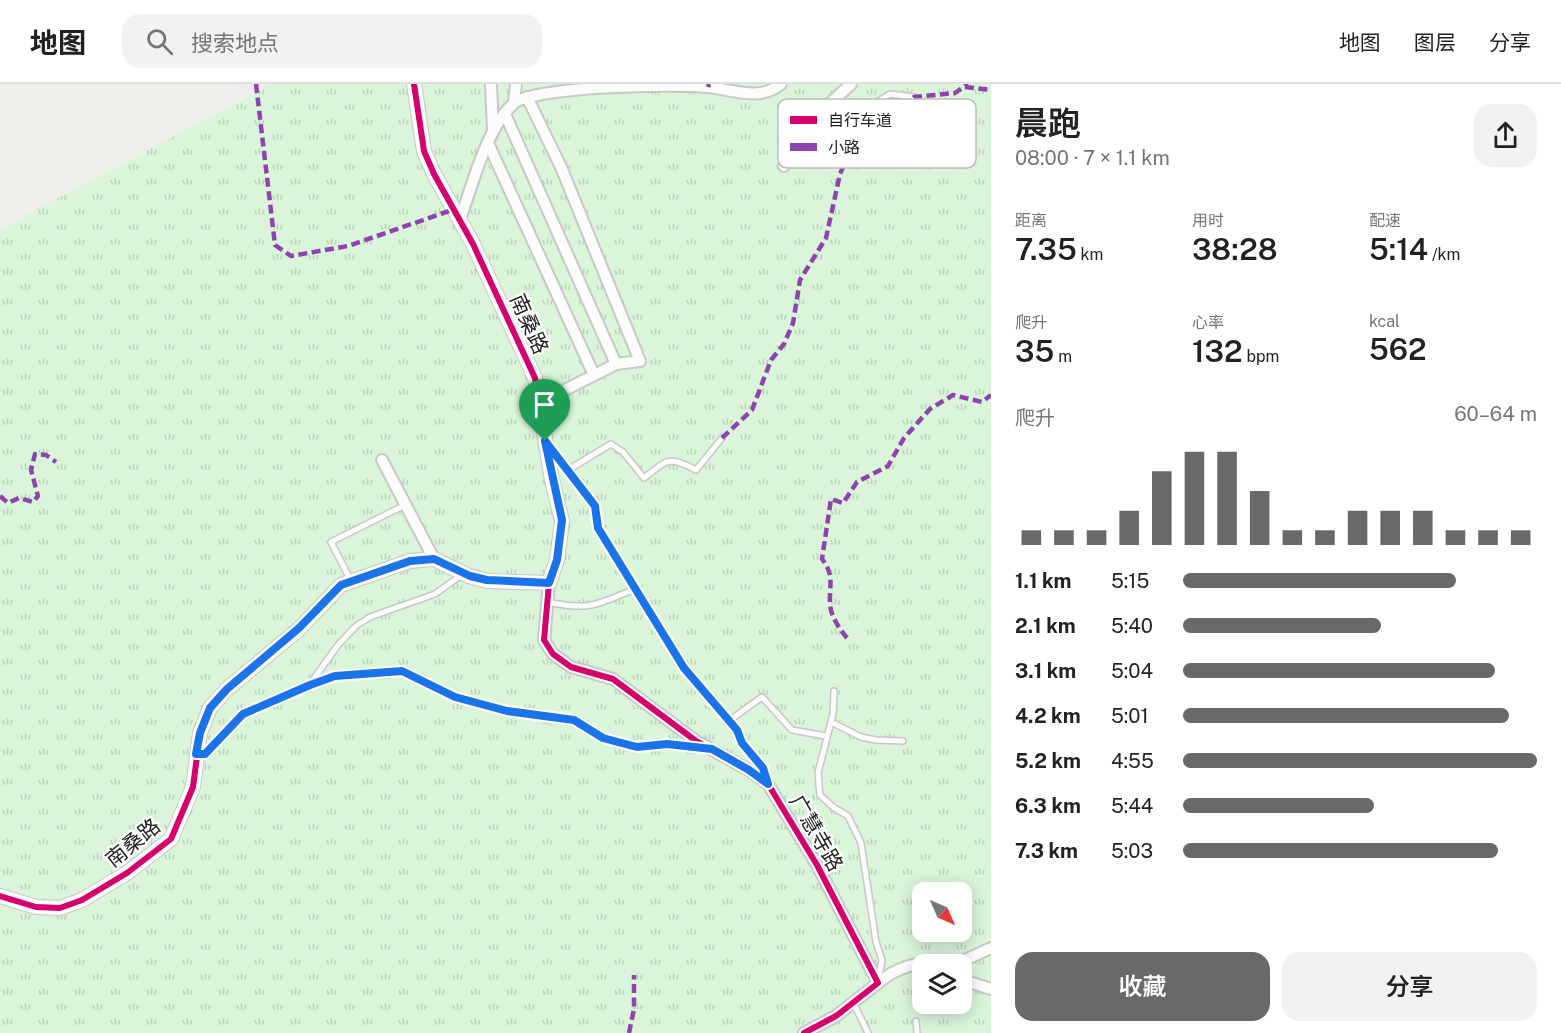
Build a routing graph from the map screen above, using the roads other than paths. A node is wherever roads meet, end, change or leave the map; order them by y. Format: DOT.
graph roads {
  1 [pos="414,84"];
  2 [pos="491,84"];
  3 [pos="516,84"];
  4 [pos="781,84"];
  5 [pos="851,84"];
  6 [pos="527,97"];
  7 [pos="914,98"];
  8 [pos="836,99"];
  9 [pos="882,99"];
  10 [pos="514,102"];
  11 [pos="505,114"];
  12 [pos="493,131"];
  13 [pos="488,143"];
  14 [pos="460,219"];
  15 [pos="616,364"];
  16 [pos="594,375"];
  17 [pos="539,403"];
  18 [pos="722,438"];
  19 [pos="545,441"];
  20 [pos="382,460"];
  21 [pos="568,470"];
  22 [pos="405,505"];
  23 [pos="434,559"];
  24 [pos="465,573"];
  25 [pos="351,581"];
  26 [pos="549,583"];
  27 [pos="635,589"];
  28 [pos="546,602"];
  29 [pos="310,685"];
  30 [pos="834,691"];
  31 [pos="730,720"];
  32 [pos="831,722"];
  33 [pos="826,736"];
  34 [pos="903,741"];
  35 [pos="712,749"];
  36 [pos="196,754"];
  37 [pos="768,784"];
  38 [pos="0,896"];
  39 [pos="991,948"];
  40 [pos="972,957"];
  41 [pos="912,966"];
  42 [pos="878,983"];
  43 [pos="972,983"];
  44 [pos="991,989"];
  45 [pos="853,1000"];
  46 [pos="916,1021"];
  47 [pos="804,1033"];
  48 [pos="867,1033"];
  49 [pos="917,1033"];
  1 -- 14 [label="street, 南桑路"];
  2 -- 12 [label="street"];
  3 -- 10 [label="street"];
  4 -- 6 [label="street"];
  5 -- 8 [label="street"];
  6 -- 10 [label="street"];
  6 -- 15 [label="street"];
  7 -- 9 [label="lane"];
  10 -- 11 [label="street"];
  11 -- 12 [label="street"];
  11 -- 15 [label="street"];
  12 -- 13 [label="street"];
  13 -- 14 [label="street"];
  13 -- 16 [label="street"];
  14 -- 17 [label="street, 南桑路"];
  15 -- 16 [label="street"];
  16 -- 17 [label="street"];
  17 -- 19 [label="street, 南桑路"];
  18 -- 21 [label="lane"];
  19 -- 21 [label="lane"];
  19 -- 26 [label="street, 南桑路"];
  20 -- 22 [label="street"];
  21 -- 27 [label="lane"];
  22 -- 23 [label="street"];
  22 -- 25 [label="lane"];
  23 -- 24 [label="street"];
  23 -- 25 [label="street, 南桑路"];
  24 -- 26 [label="street"];
  24 -- 29 [label="lane"];
  25 -- 36 [label="street, 南桑路"];
  26 -- 28 [label="street, 广慧寺路"];
  27 -- 28 [label="lane"];
  27 -- 31 [label="lane"];
  28 -- 35 [label="street, 广慧寺路"];
  29 -- 35 [label="lane"];
  29 -- 36 [label="lane"];
  30 -- 32 [label="lane"];
  31 -- 33 [label="lane"];
  31 -- 37 [label="lane"];
  32 -- 33 [label="lane"];
  32 -- 34 [label="lane"];
  33 -- 42 [label="lane"];
  35 -- 37 [label="street, 广慧寺路"];
  36 -- 38 [label="street, 南桑路"];
  37 -- 42 [label="street, 广慧寺路"];
  39 -- 40 [label="street"];
  41 -- 42 [label="street"];
  42 -- 45 [label="street"];
  43 -- 44 [label="street"];
  45 -- 47 [label="street"];
  45 -- 48 [label="lane"];
  46 -- 49 [label="lane"];
}
